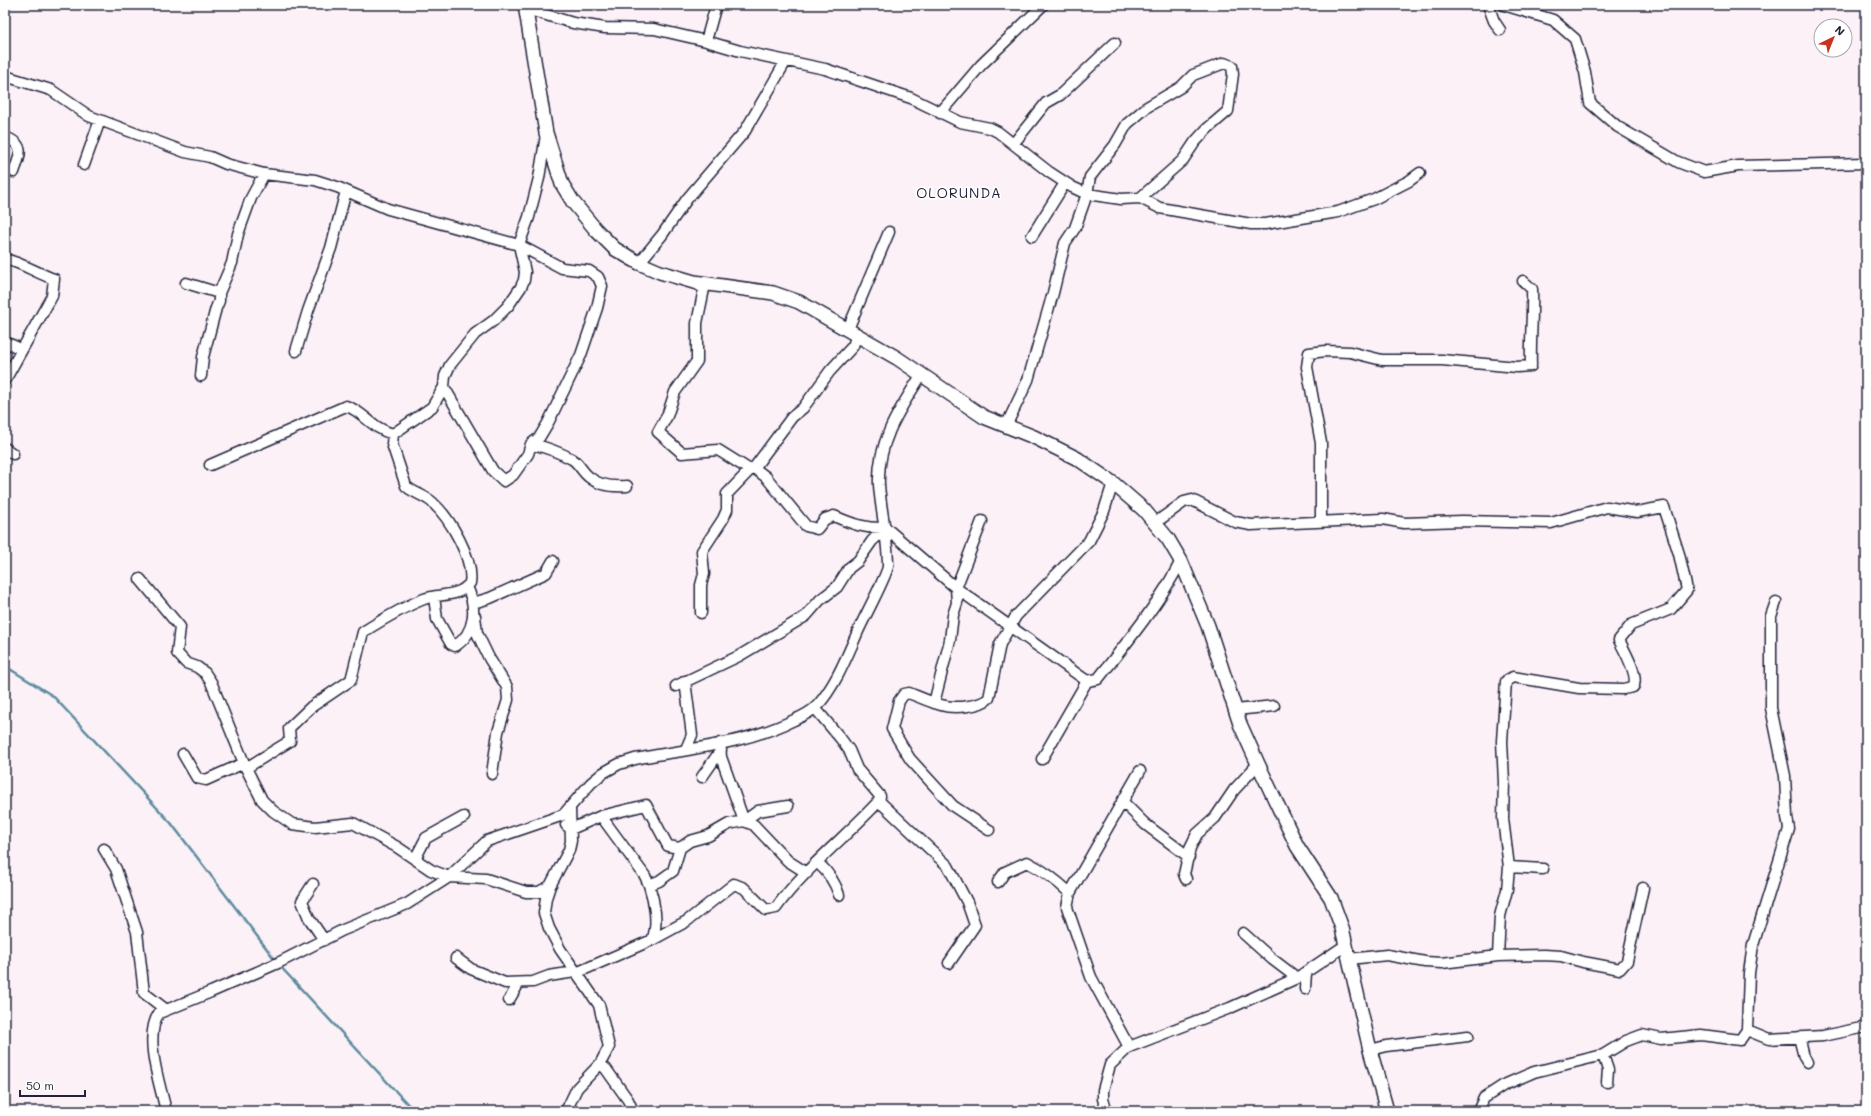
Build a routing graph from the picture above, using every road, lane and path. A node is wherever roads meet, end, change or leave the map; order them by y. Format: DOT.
graph roads {
  1 [pos="716,5"];
  2 [pos="1043,5"];
  3 [pos="1488,5"];
  4 [pos="1504,5"];
  5 [pos="525,7"];
  6 [pos="1500,30"];
  7 [pos="706,41"];
  8 [pos="1115,43"];
  9 [pos="786,61"];
  10 [pos="5,76"];
  11 [pos="940,113"];
  12 [pos="100,120"];
  13 [pos="546,133"];
  14 [pos="5,137"];
  15 [pos="1014,143"];
  16 [pos="1866,163"];
  17 [pos="84,165"];
  18 [pos="14,172"];
  19 [pos="1420,173"];
  20 [pos="264,174"];
  21 [pos="1065,183"];
  22 [pos="346,191"];
  23 [pos="1087,194"];
  24 [pos="1140,198"];
  25 [pos="889,232"];
  26 [pos="1032,236"];
  27 [pos="519,245"];
  28 [pos="5,259"];
  29 [pos="639,262"];
  30 [pos="1523,281"];
  31 [pos="694,282"];
  32 [pos="186,283"];
  33 [pos="219,293"];
  34 [pos="853,331"];
  35 [pos="5,342"];
  36 [pos="21,349"];
  37 [pos="296,351"];
  38 [pos="922,374"];
  39 [pos="201,376"];
  40 [pos="5,380"];
  41 [pos="444,387"];
  42 [pos="1006,426"];
  43 [pos="393,434"];
  44 [pos="531,444"];
  45 [pos="210,465"];
  46 [pos="752,469"];
  47 [pos="1113,483"];
  48 [pos="627,486"];
  49 [pos="982,522"];
  50 [pos="1321,522"];
  51 [pos="1155,523"];
  52 [pos="886,528"];
  53 [pos="553,561"];
  54 [pos="1181,561"];
  55 [pos="140,579"];
  56 [pos="467,587"];
  57 [pos="956,588"];
  58 [pos="434,597"];
  59 [pos="1776,602"];
  60 [pos="473,603"];
  61 [pos="701,613"];
  62 [pos="474,616"];
  63 [pos="1011,625"];
  64 [pos="1087,681"];
  65 [pos="934,703"];
  66 [pos="1274,706"];
  67 [pos="816,708"];
  68 [pos="1236,710"];
  69 [pos="720,747"];
  70 [pos="686,749"];
  71 [pos="183,754"];
  72 [pos="1042,760"];
  73 [pos="1258,764"];
  74 [pos="245,765"];
  75 [pos="1140,771"];
  76 [pos="492,774"];
  77 [pos="702,777"];
  78 [pos="879,801"];
  79 [pos="1122,801"];
  80 [pos="788,806"];
  81 [pos="570,809"];
  82 [pos="600,816"];
  83 [pos="464,817"];
  84 [pos="556,817"];
  85 [pos="744,821"];
  86 [pos="571,828"];
  87 [pos="989,830"];
  88 [pos="680,848"];
  89 [pos="104,849"];
  90 [pos="1189,857"];
  91 [pos="414,860"];
  92 [pos="817,862"];
  93 [pos="1509,867"];
  94 [pos="1543,869"];
  95 [pos="807,873"];
  96 [pos="449,877"];
  97 [pos="1186,879"];
  98 [pos="998,882"];
  99 [pos="313,884"];
  100 [pos="649,885"];
  101 [pos="550,886"];
  102 [pos="1643,888"];
  103 [pos="1070,893"];
  104 [pos="839,895"];
  105 [pos="1243,933"];
  106 [pos="324,940"];
  107 [pos="652,940"];
  108 [pos="1346,945"];
  109 [pos="1498,956"];
  110 [pos="456,958"];
  111 [pos="1349,959"];
  112 [pos="949,963"];
  113 [pos="575,972"];
  114 [pos="1306,972"];
  115 [pos="1297,978"];
  116 [pos="519,983"];
  117 [pos="1305,989"];
  118 [pos="510,1000"];
  119 [pos="165,1009"];
  120 [pos="1866,1027"];
  121 [pos="1747,1030"];
  122 [pos="1468,1036"];
  123 [pos="1799,1037"];
  124 [pos="1129,1047"];
  125 [pos="1370,1050"];
  126 [pos="1604,1055"];
  127 [pos="1807,1062"];
  128 [pos="600,1064"];
  129 [pos="1607,1082"];
  130 [pos="166,1111"];
  131 [pos="566,1111"];
  132 [pos="633,1111"];
  133 [pos="1107,1111"];
  134 [pos="1387,1111"];
  135 [pos="1478,1111"];
  1 -- 7 [label="street"];
  2 -- 11 [label="street"];
  3 -- 6 [label="street"];
  4 -- 16 [label="street"];
  5 -- 7 [label="street"];
  5 -- 13 [label="street"];
  7 -- 9 [label="street"];
  8 -- 15 [label="street"];
  9 -- 11 [label="street"];
  9 -- 29 [label="street"];
  10 -- 12 [label="street"];
  11 -- 15 [label="street"];
  12 -- 17 [label="street"];
  12 -- 20 [label="street"];
  13 -- 27 [label="street"];
  13 -- 29 [label="street"];
  14 -- 18 [label="street"];
  15 -- 21 [label="street"];
  19 -- 24 [label="street"];
  20 -- 22 [label="street"];
  20 -- 33 [label="street"];
  21 -- 23 [label="street"];
  21 -- 26 [label="street"];
  22 -- 27 [label="street"];
  22 -- 37 [label="street"];
  23 -- 24 [label="street"];
  23 -- 24 [label="street"];
  23 -- 42 [label="street"];
  25 -- 34 [label="street"];
  27 -- 41 [label="street"];
  27 -- 44 [label="street"];
  28 -- 36 [label="street"];
  29 -- 31 [label="street"];
  30 -- 50 [label="street"];
  31 -- 34 [label="street"];
  31 -- 46 [label="street"];
  32 -- 33 [label="street"];
  33 -- 39 [label="street"];
  34 -- 38 [label="street"];
  34 -- 46 [label="street"];
  35 -- 36 [label="street"];
  36 -- 40 [label="street"];
  38 -- 42 [label="street"];
  38 -- 52 [label="street"];
  41 -- 43 [label="street"];
  41 -- 44 [label="street"];
  42 -- 47 [label="street"];
  43 -- 45 [label="street"];
  43 -- 56 [label="street"];
  44 -- 48 [label="street"];
  46 -- 52 [label="street"];
  46 -- 61 [label="street"];
  47 -- 51 [label="street"];
  47 -- 63 [label="street"];
  49 -- 57 [label="street"];
  50 -- 51 [label="street"];
  50 -- 93 [label="street"];
  51 -- 54 [label="street"];
  52 -- 57 [label="street"];
  52 -- 67 [label="street"];
  52 -- 70 [label="street"];
  53 -- 60 [label="street"];
  54 -- 64 [label="street"];
  54 -- 68 [label="street"];
  55 -- 74 [label="street"];
  56 -- 58 [label="street"];
  56 -- 60 [label="street"];
  57 -- 63 [label="street"];
  57 -- 65 [label="street"];
  58 -- 62 [label="street"];
  58 -- 74 [label="street"];
  59 -- 121 [label="street"];
  60 -- 62 [label="street"];
  62 -- 76 [label="street"];
  63 -- 64 [label="street"];
  63 -- 65 [label="street"];
  64 -- 72 [label="street"];
  65 -- 87 [label="street"];
  66 -- 68 [label="street"];
  67 -- 69 [label="street"];
  67 -- 78 [label="street"];
  68 -- 73 [label="street"];
  69 -- 70 [label="street"];
  69 -- 77 [label="street"];
  69 -- 85 [label="street"];
  70 -- 81 [label="street"];
  71 -- 74 [label="street"];
  73 -- 90 [label="street"];
  73 -- 108 [label="street"];
  74 -- 91 [label="street"];
  75 -- 79 [label="street"];
  78 -- 92 [label="street"];
  78 -- 112 [label="street"];
  79 -- 90 [label="street"];
  79 -- 103 [label="street"];
  80 -- 85 [label="street"];
  81 -- 84 [label="street"];
  81 -- 86 [label="street"];
  82 -- 86 [label="street"];
  82 -- 88 [label="street"];
  82 -- 100 [label="street"];
  83 -- 91 [label="street"];
  84 -- 86 [label="street"];
  84 -- 96 [label="street"];
  85 -- 88 [label="street"];
  85 -- 95 [label="street"];
  86 -- 101 [label="street"];
  88 -- 100 [label="street"];
  89 -- 119 [label="street"];
  90 -- 97 [label="street"];
  91 -- 96 [label="street"];
  92 -- 95 [label="street"];
  92 -- 104 [label="street"];
  93 -- 94 [label="street"];
  93 -- 109 [label="street"];
  95 -- 107 [label="street"];
  96 -- 101 [label="street"];
  96 -- 106 [label="street"];
  98 -- 103 [label="street"];
  99 -- 106 [label="street"];
  100 -- 107 [label="street"];
  101 -- 113 [label="street"];
  102 -- 109 [label="street"];
  103 -- 124 [label="street"];
  105 -- 115 [label="street"];
  106 -- 119 [label="street"];
  107 -- 113 [label="street"];
  108 -- 111 [label="street"];
  108 -- 114 [label="street"];
  109 -- 111 [label="street"];
  110 -- 116 [label="street"];
  111 -- 125 [label="street"];
  113 -- 116 [label="street"];
  113 -- 128 [label="street"];
  114 -- 115 [label="street"];
  114 -- 117 [label="street"];
  115 -- 124 [label="street"];
  116 -- 118 [label="street"];
  119 -- 130 [label="street"];
  120 -- 123 [label="street"];
  121 -- 123 [label="street"];
  121 -- 126 [label="street"];
  122 -- 125 [label="street"];
  123 -- 127 [label="street"];
  124 -- 133 [label="street"];
  125 -- 134 [label="street"];
  126 -- 129 [label="street"];
  126 -- 135 [label="street"];
  128 -- 131 [label="street"];
  128 -- 132 [label="street"];
}
